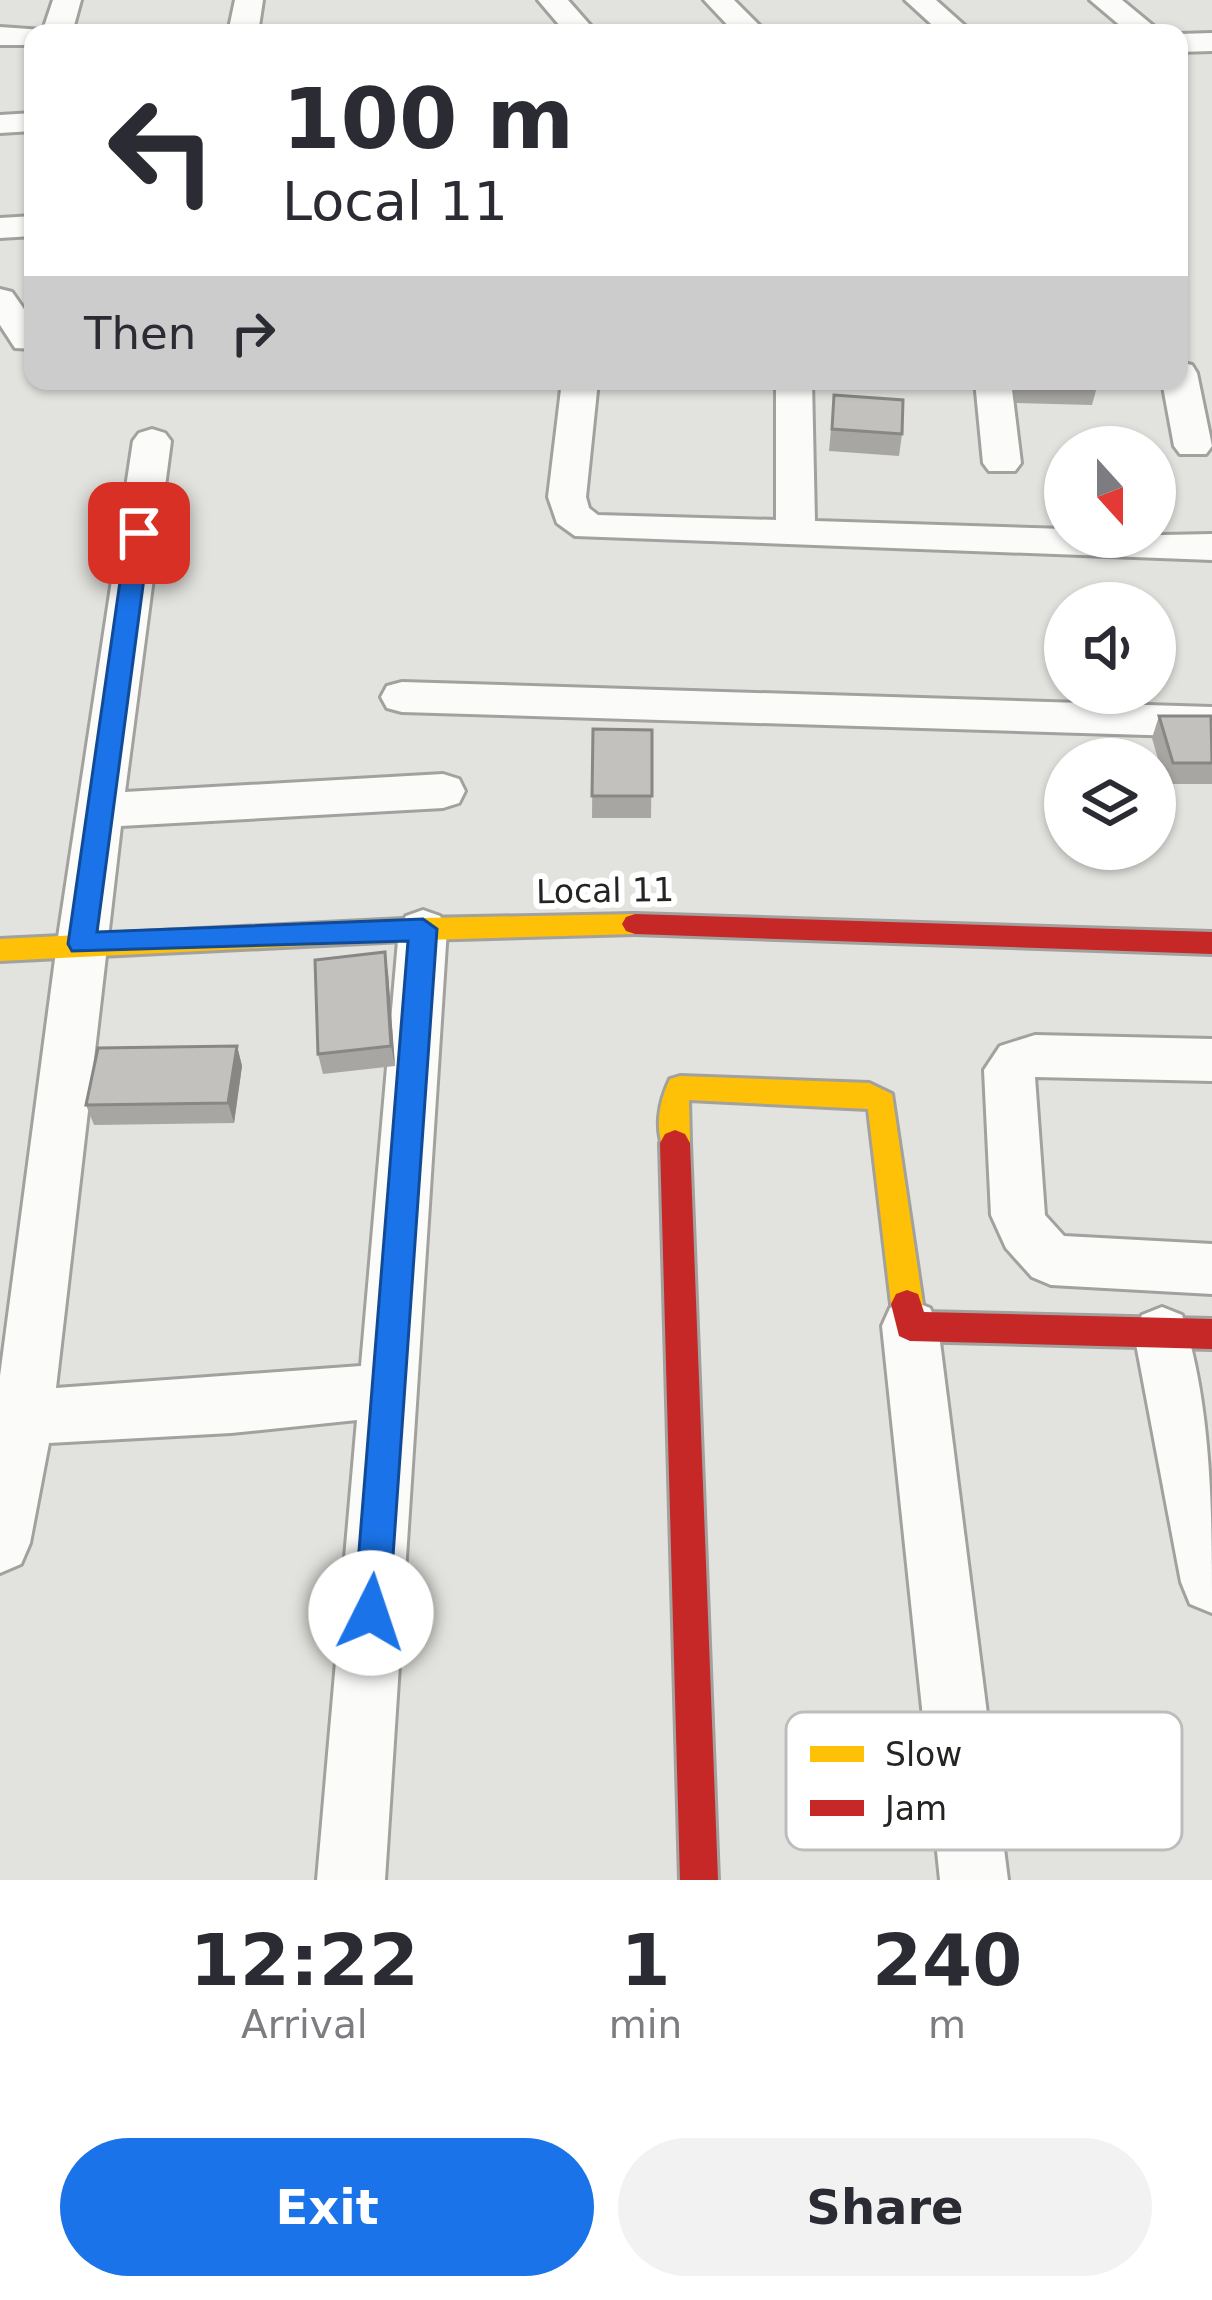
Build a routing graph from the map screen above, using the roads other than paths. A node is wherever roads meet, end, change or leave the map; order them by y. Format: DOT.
graph roads {
  1 [pos="552,0"];
  2 [pos="718,0"];
  3 [pos="889,0"];
  4 [pos="920,0"];
  5 [pos="1104,0"];
  6 [pos="574,24"];
  7 [pos="743,24"];
  8 [pos="917,24"];
  9 [pos="948,24"];
  10 [pos="1135,24"];
  11 [pos="0,298"];
  12 [pos="24,334"];
  13 [pos="579,390"];
  14 [pos="794,390"];
  15 [pos="994,390"];
  16 [pos="1182,390"];
  17 [pos="152,441"];
  18 [pos="1193,446"];
  19 [pos="1002,463"];
  20 [pos="796,531"];
  21 [pos="1212,547"];
  22 [pos="402,697"];
  23 [pos="1212,722"];
  24 [pos="443,791"];
  25 [pos="100,810"];
  26 [pos="423,929"];
  27 [pos="1212,943"];
  28 [pos="82,944"];
  29 [pos="0,950"];
  30 [pos="1212,1060"];
  31 [pos="1212,1269"];
  32 [pos="910,1326"];
  33 [pos="1187,1334"];
  34 [pos="388,1390"];
  35 [pos="24,1417"];
  36 [pos="0,1543"];
  37 [pos="1212,1582"];
  38 [pos="955,1712"];
  39 [pos="971,1850"];
  40 [pos="351,1880"];
  41 [pos="699,1880"];
  42 [pos="974,1880"];
  1 -- 6 [label="street"];
  2 -- 7 [label="street"];
  3 -- 8 [label="street"];
  4 -- 9 [label="street"];
  5 -- 10 [label="street"];
  11 -- 12 [label="street"];
  13 -- 20 [label="street"];
  14 -- 20 [label="street"];
  15 -- 19 [label="street"];
  16 -- 18 [label="street"];
  17 -- 25 [label="street"];
  20 -- 21 [label="street"];
  22 -- 23 [label="street"];
  24 -- 25 [label="street"];
  25 -- 28 [label="street"];
  26 -- 27 [label="street, Local 11"];
  26 -- 28 [label="street, Local 11"];
  26 -- 34 [label="street"];
  28 -- 29 [label="street, Local 11"];
  28 -- 35 [label="street"];
  30 -- 31 [label="street"];
  32 -- 33 [label="street"];
  32 -- 38 [label="street"];
  32 -- 41 [label="street"];
  33 -- 37 [label="street"];
  34 -- 35 [label="street"];
  34 -- 40 [label="street"];
  35 -- 36 [label="street"];
  39 -- 42 [label="street"];
}
